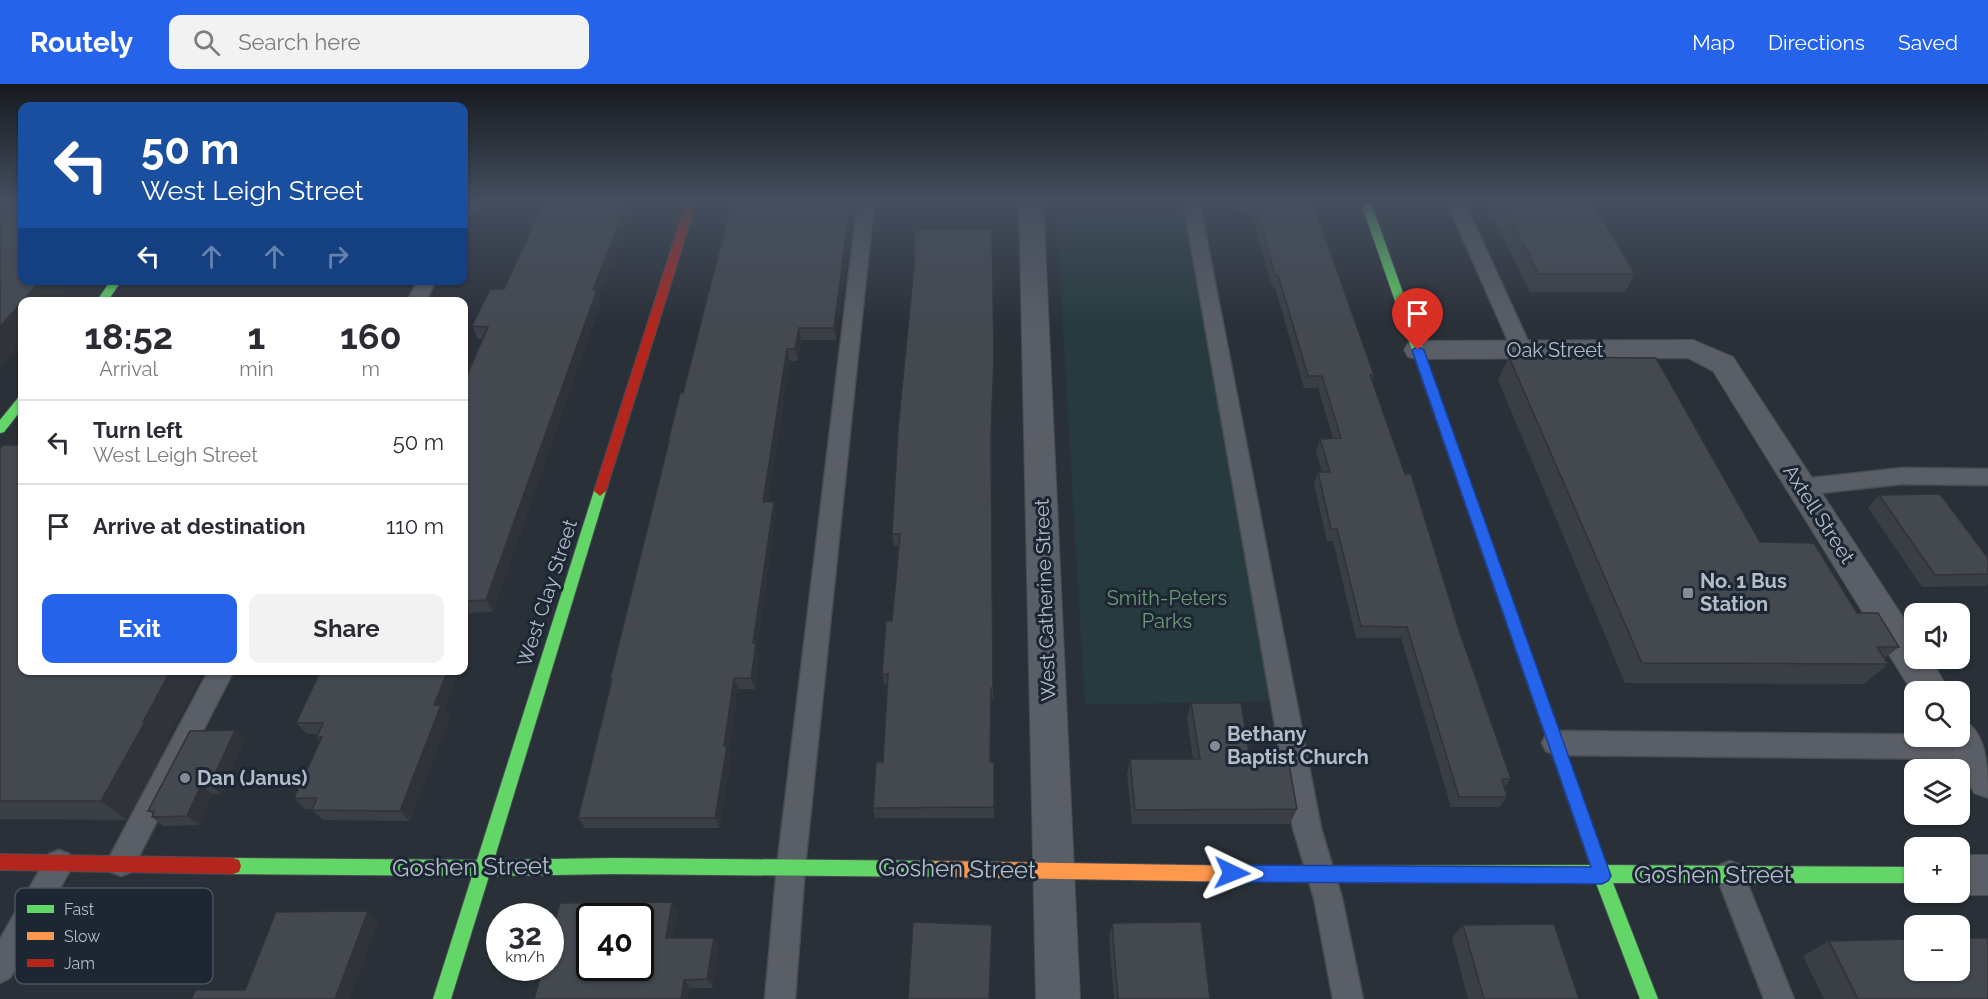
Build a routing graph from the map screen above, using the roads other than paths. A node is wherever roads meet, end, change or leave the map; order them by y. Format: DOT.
graph roads {
  1 [pos="679,243"];
  2 [pos="861,243"];
  3 [pos="1032,243"];
  4 [pos="1199,243"];
  5 [pos="1380,243"];
  6 [pos="1475,243"];
  7 [pos="1693,349"];
  8 [pos="1418,350"];
  9 [pos="1522,350"];
  10 [pos="18,406"];
  11 [pos="0,429"];
  12 [pos="1988,477"];
  13 [pos="1802,487"];
  14 [pos="219,675"];
  15 [pos="1925,681"];
  16 [pos="1904,741"];
  17 [pos="1555,742"];
  18 [pos="1967,747"];
  19 [pos="1988,780"];
  20 [pos="0,862"];
  21 [pos="59,863"];
  22 [pos="121,863"];
  23 [pos="483,867"];
  24 [pos="791,867"];
  25 [pos="1054,870"];
  26 [pos="1321,875"];
  27 [pos="1730,875"];
  28 [pos="1904,875"];
  29 [pos="1970,875"];
  30 [pos="1988,875"];
  31 [pos="1602,876"];
  32 [pos="45,888"];
  33 [pos="15,941"];
  34 [pos="0,968"];
  35 [pos="442,999"];
  36 [pos="780,999"];
  37 [pos="1058,999"];
  38 [pos="1348,999"];
  39 [pos="1649,999"];
  40 [pos="1779,999"];
  1 -- 23 [label="street, West Clay Street"];
  2 -- 24 [label="lane"];
  3 -- 25 [label="street, West Catherine Street"];
  4 -- 26 [label="lane"];
  5 -- 8 [label="street"];
  6 -- 9 [label="lane"];
  7 -- 9 [label="street, Oak Street"];
  7 -- 13 [label="street, Axtell Street"];
  8 -- 9 [label="street, Oak Street"];
  8 -- 17 [label="street"];
  10 -- 11 [label="street"];
  12 -- 13 [label="lane"];
  13 -- 15 [label="street, Axtell Street"];
  14 -- 22 [label="lane"];
  16 -- 17 [label="lane"];
  17 -- 31 [label="street"];
  18 -- 19 [label="street"];
  20 -- 21 [label="street, Goshen Street"];
  21 -- 22 [label="street, Goshen Street"];
  21 -- 32 [label="lane"];
  22 -- 23 [label="street, Goshen Street"];
  23 -- 24 [label="street, Goshen Street"];
  23 -- 35 [label="street, West Clay Street"];
  24 -- 25 [label="street, Goshen Street"];
  24 -- 36 [label="lane"];
  25 -- 26 [label="street, Goshen Street"];
  25 -- 37 [label="street, West Catherine Street"];
  26 -- 31 [label="street, Goshen Street"];
  26 -- 38 [label="lane"];
  27 -- 28 [label="street, Goshen Street"];
  27 -- 31 [label="street, Goshen Street"];
  27 -- 40 [label="lane"];
  29 -- 30 [label="street"];
  31 -- 39 [label="street"];
  33 -- 34 [label="lane"];
}
